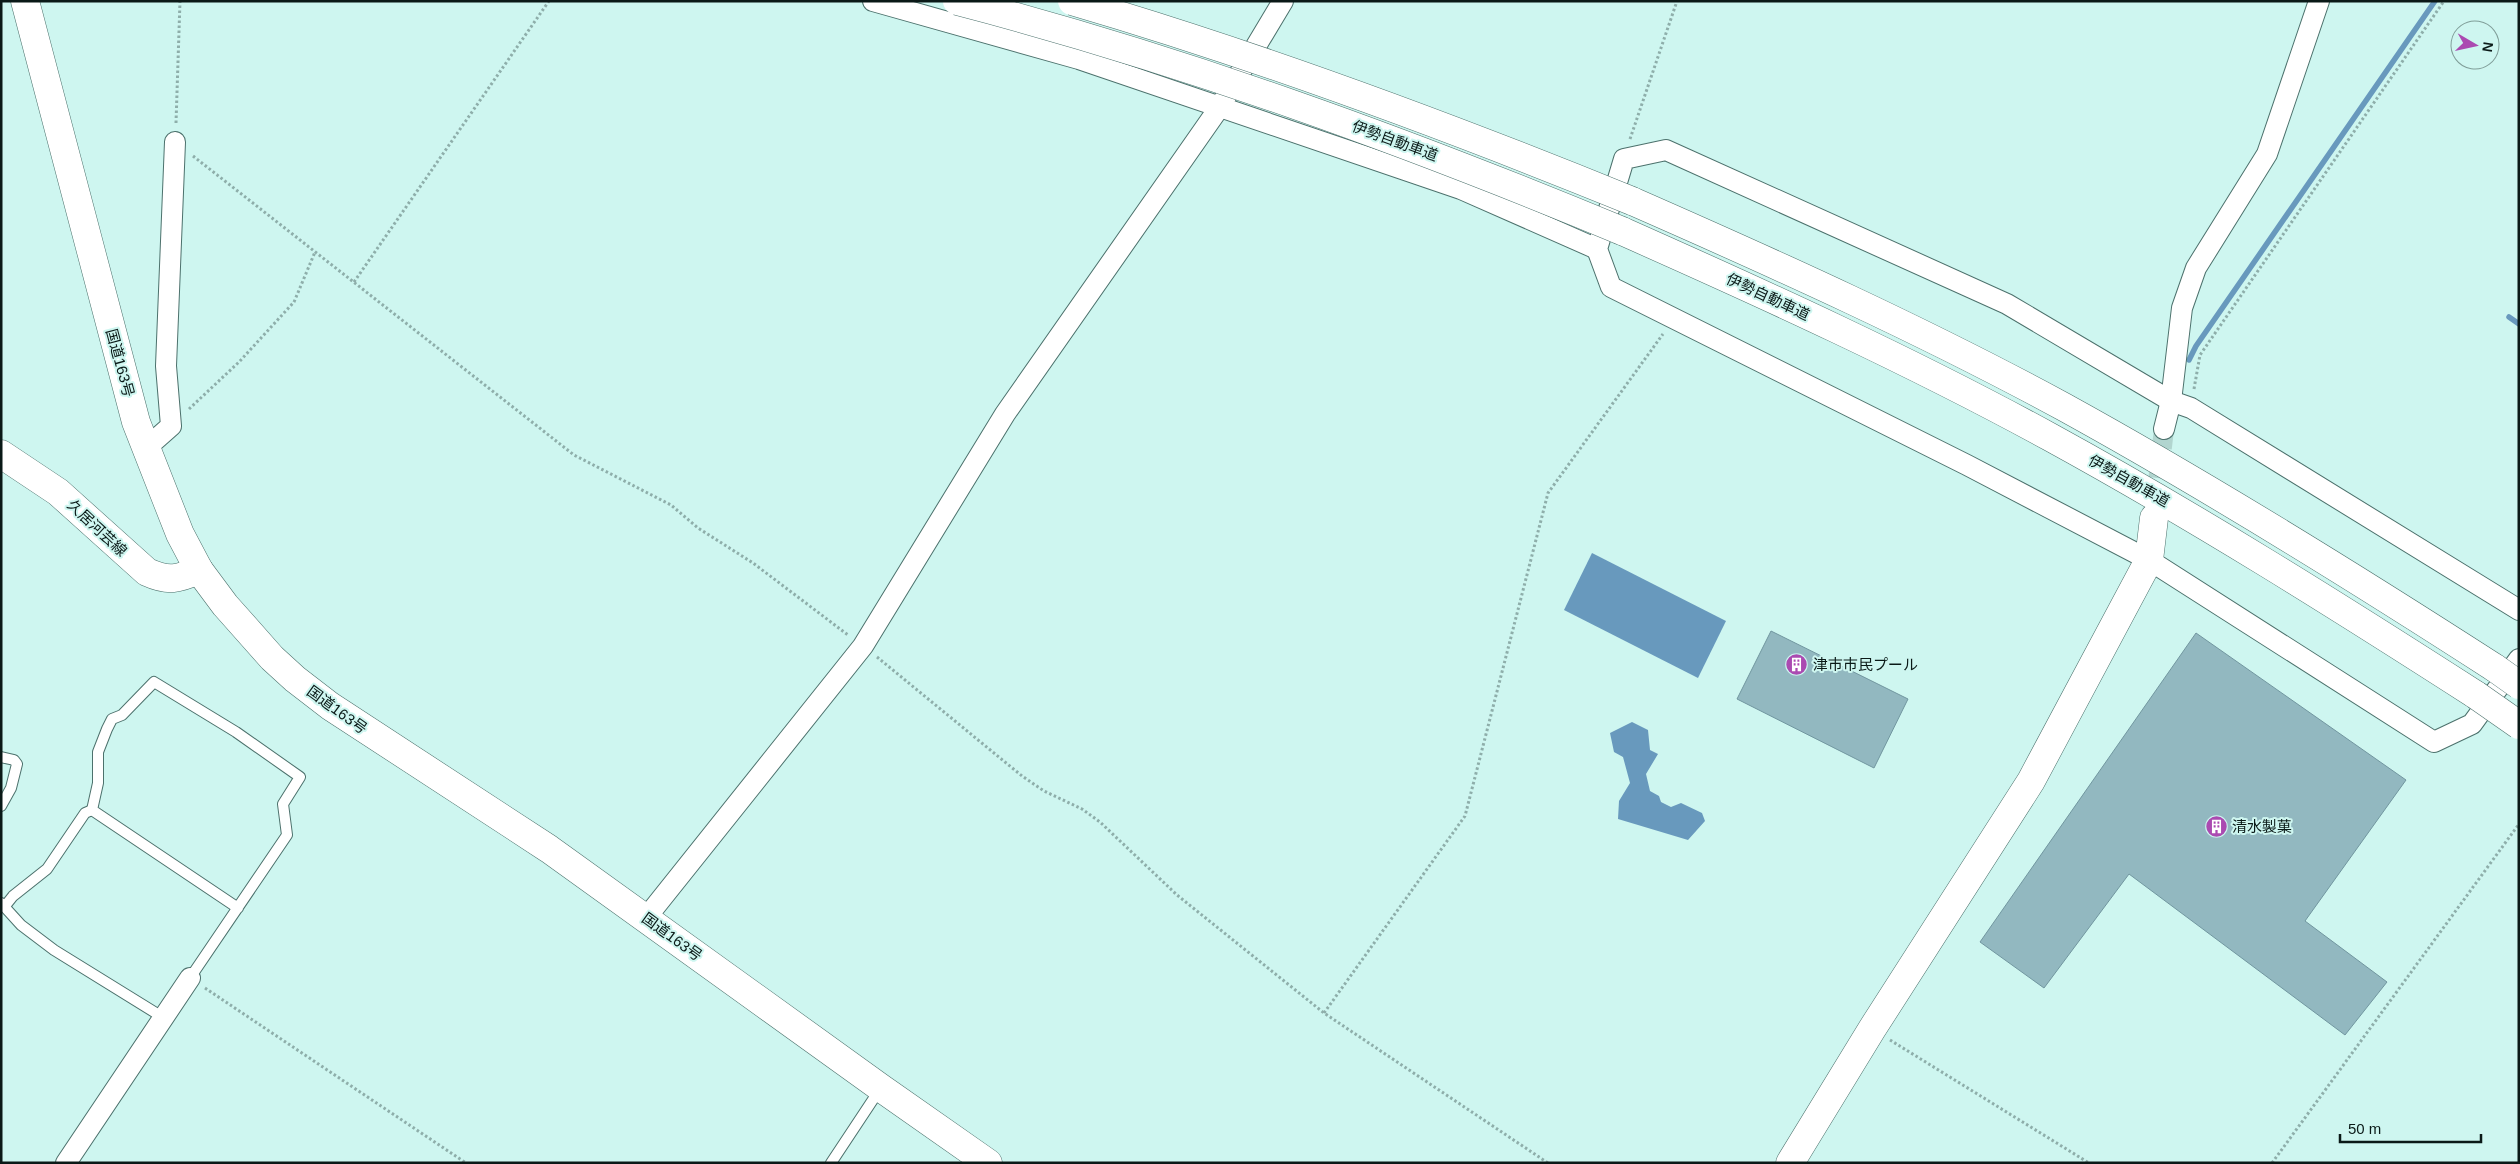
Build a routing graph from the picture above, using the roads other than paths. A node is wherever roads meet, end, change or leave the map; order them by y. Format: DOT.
graph roads {
  1 [pos="25,1"];
  2 [pos="873,1"];
  3 [pos="956,1"];
  4 [pos="1072,1"];
  5 [pos="1283,1"];
  6 [pos="2319,1"];
  7 [pos="1218,108"];
  8 [pos="175,142"];
  9 [pos="1597,249"];
  10 [pos="2171,401"];
  11 [pos="2164,429"];
  12 [pos="145,449"];
  13 [pos="1,454"];
  14 [pos="2154,518"];
  15 [pos="2149,560"];
  16 [pos="199,570"];
  17 [pos="2519,610"];
  18 [pos="2507,663"];
  19 [pos="2519,685"];
  20 [pos="2519,725"];
  21 [pos="1,757"];
  22 [pos="1,806"];
  23 [pos="92,810"];
  24 [pos="3,905"];
  25 [pos="238,908"];
  26 [pos="646,918"];
  27 [pos="190,978"];
  28 [pos="164,1018"];
  29 [pos="881,1088"];
  30 [pos="66,1163"];
  31 [pos="831,1163"];
  32 [pos="988,1163"];
  33 [pos="1790,1163"];
  1 -- 12 [label="main road, 国道163号"];
  2 -- 7 [label="street"];
  3 -- 20 [label="main road, 伊勢自動車道, bridge"];
  4 -- 18 [label="main road, 伊勢自動車道, bridge"];
  5 -- 7 [label="street"];
  6 -- 10 [label="street"];
  7 -- 9 [label="street"];
  7 -- 26 [label="street"];
  8 -- 12 [label="street"];
  9 -- 10 [label="street"];
  9 -- 15 [label="street"];
  10 -- 11 [label="street"];
  10 -- 17 [label="street"];
  12 -- 16 [label="main road, 国道163号"];
  13 -- 16 [label="main road, 久居河芸線"];
  14 -- 15 [label="main road"];
  15 -- 18 [label="street"];
  15 -- 33 [label="main road"];
  16 -- 26 [label="main road, 国道163号"];
  18 -- 19 [label="main road, 伊勢自動車道, bridge"];
  21 -- 22 [label="lane"];
  23 -- 24 [label="lane"];
  23 -- 25 [label="lane"];
  23 -- 25 [label="lane"];
  24 -- 28 [label="lane"];
  25 -- 27 [label="lane"];
  26 -- 29 [label="main road, 国道163号"];
  27 -- 28 [label="street"];
  28 -- 30 [label="street"];
  29 -- 31 [label="lane"];
  29 -- 32 [label="main road, 国道163号"];
}
